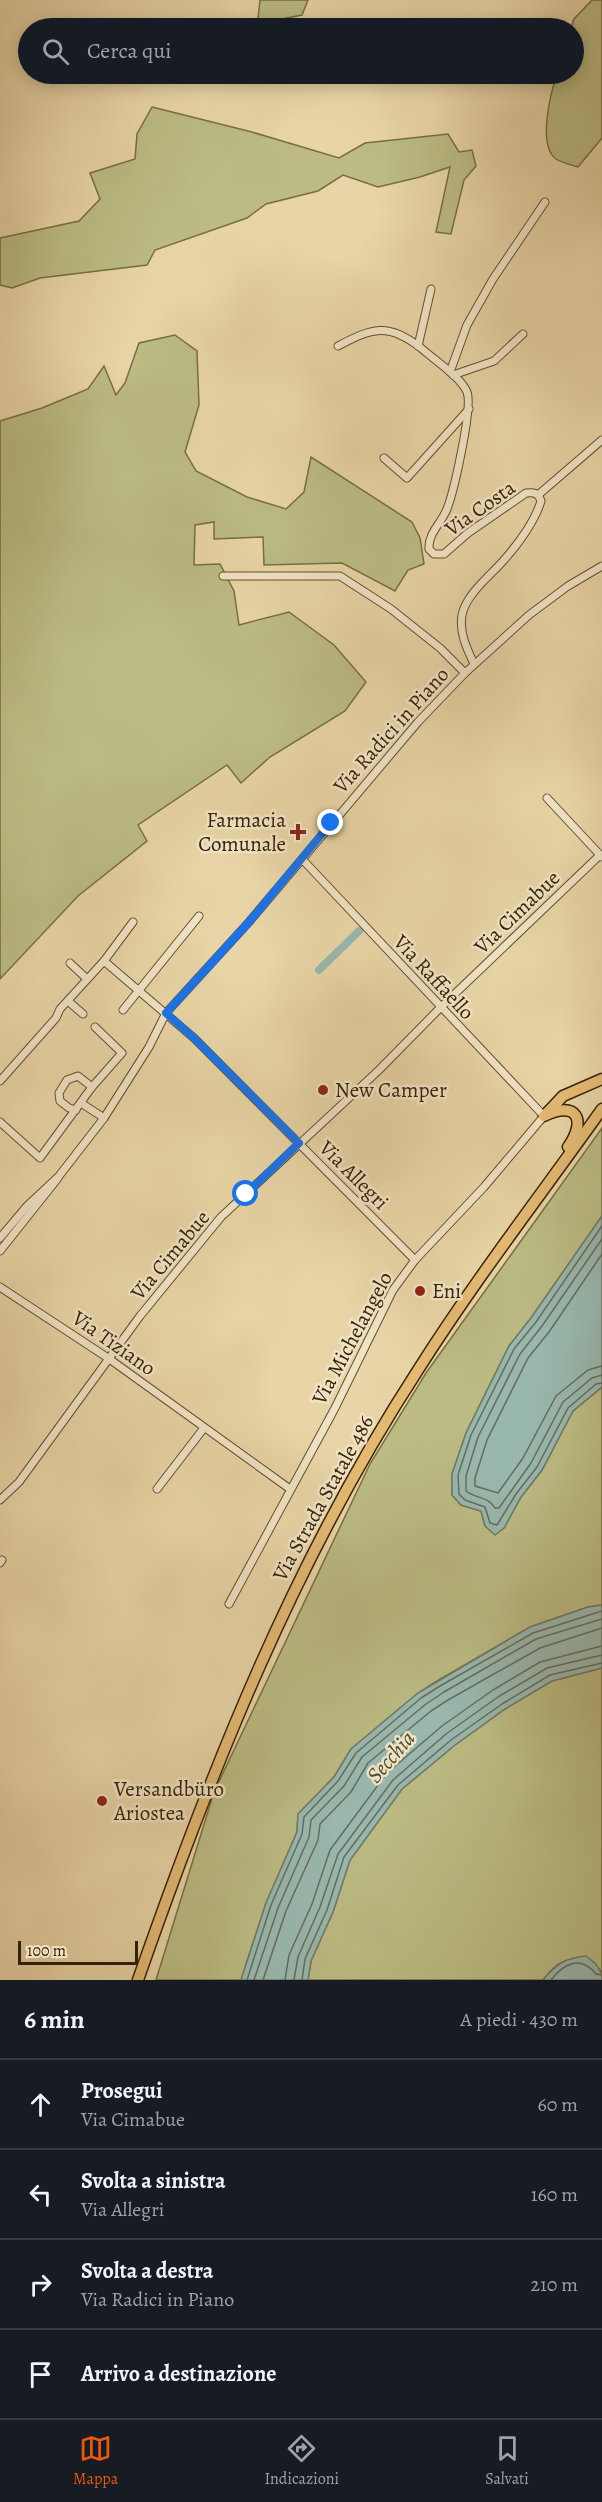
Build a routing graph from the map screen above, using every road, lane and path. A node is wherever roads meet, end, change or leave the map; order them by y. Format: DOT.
graph roads {
  1 [pos="545,202"];
  2 [pos="431,289"];
  3 [pos="524,334"];
  4 [pos="338,346"];
  5 [pos="418,346"];
  6 [pos="451,374"];
  7 [pos="470,408"];
  8 [pos="602,440"];
  9 [pos="384,458"];
  10 [pos="538,495"];
  11 [pos="602,566"];
  12 [pos="223,576"];
  13 [pos="474,664"];
  14 [pos="465,673"];
  15 [pos="547,798"];
  16 [pos="601,856"];
  17 [pos="302,859"];
  18 [pos="199,916"];
  19 [pos="133,922"];
  20 [pos="104,961"];
  21 [pos="70,963"];
  22 [pos="87,979"];
  23 [pos="139,991"];
  24 [pos="68,1001"];
  25 [pos="440,1008"];
  26 [pos="123,1010"];
  27 [pos="166,1013"];
  28 [pos="83,1014"];
  29 [pos="94,1027"];
  30 [pos="602,1079"];
  31 [pos="0,1081"];
  32 [pos="92,1087"];
  33 [pos="81,1103"];
  34 [pos="602,1109"];
  35 [pos="76,1110"];
  36 [pos="544,1116"];
  37 [pos="104,1118"];
  38 [pos="0,1122"];
  39 [pos="299,1143"];
  40 [pos="59,1176"];
  41 [pos="539,1197"];
  42 [pos="0,1238"];
  43 [pos="0,1251"];
  44 [pos="415,1260"];
  45 [pos="1,1286"];
  46 [pos="108,1358"];
  47 [pos="204,1428"];
  48 [pos="157,1489"];
  49 [pos="290,1489"];
  50 [pos="0,1500"];
  51 [pos="229,1604"];
  52 [pos="151,1943"];
  53 [pos="132,1980"];
  54 [pos="138,1980"];
  55 [pos="145,1980"];
  1 -- 6 [label="street"];
  2 -- 5 [label="street"];
  3 -- 6 [label="street"];
  4 -- 5 [label="street"];
  5 -- 6 [label="street"];
  6 -- 7 [label="street"];
  7 -- 9 [label="street"];
  7 -- 10 [label="street, Via Costa"];
  8 -- 10 [label="street"];
  10 -- 13 [label="street, Via Costa"];
  11 -- 13 [label="street, Via Radici in Piano"];
  12 -- 14 [label="street"];
  13 -- 14 [label="street, Via Radici in Piano"];
  14 -- 17 [label="street, Via Radici in Piano"];
  15 -- 16 [label="street"];
  16 -- 25 [label="street, Via Cimabue"];
  17 -- 25 [label="street, Via Raffaello"];
  17 -- 27 [label="street, Via Radici in Piano"];
  18 -- 23 [label="street"];
  19 -- 20 [label="street"];
  20 -- 22 [label="street"];
  20 -- 23 [label="street, Via Allegri"];
  21 -- 22 [label="street"];
  22 -- 24 [label="street"];
  23 -- 26 [label="street"];
  23 -- 27 [label="street, Via Allegri"];
  24 -- 28 [label="street"];
  24 -- 31 [label="street"];
  25 -- 36 [label="street, Via Raffaello"];
  25 -- 39 [label="street, Via Cimabue"];
  27 -- 37 [label="street, Via Radici in Piano"];
  27 -- 39 [label="street, Via Allegri"];
  29 -- 32 [label="street"];
  30 -- 36 [label="main road"];
  32 -- 33 [label="street"];
  32 -- 35 [label="street"];
  33 -- 35 [label="street"];
  33 -- 37 [label="street"];
  34 -- 41 [label="main road, Via Strada Statale 486"];
  35 -- 38 [label="street"];
  36 -- 41 [label="main road"];
  36 -- 44 [label="street, Via Michelangelo"];
  37 -- 40 [label="street, Via Radici in Piano"];
  39 -- 44 [label="street, Via Allegri"];
  39 -- 46 [label="street, Via Cimabue"];
  40 -- 42 [label="street, Via Radici in Piano"];
  40 -- 43 [label="street"];
  41 -- 52 [label="main road, Via Strada Statale 486"];
  44 -- 49 [label="street, Via Michelangelo"];
  45 -- 46 [label="street, Via Tiziano"];
  46 -- 47 [label="street, Via Tiziano"];
  46 -- 50 [label="street, Via Cimabue"];
  47 -- 48 [label="street"];
  47 -- 49 [label="street, Via Tiziano"];
  49 -- 51 [label="street, Via Michelangelo"];
  52 -- 53 [label="main road"];
  52 -- 54 [label="main road"];
  52 -- 55 [label="main road"];
}
